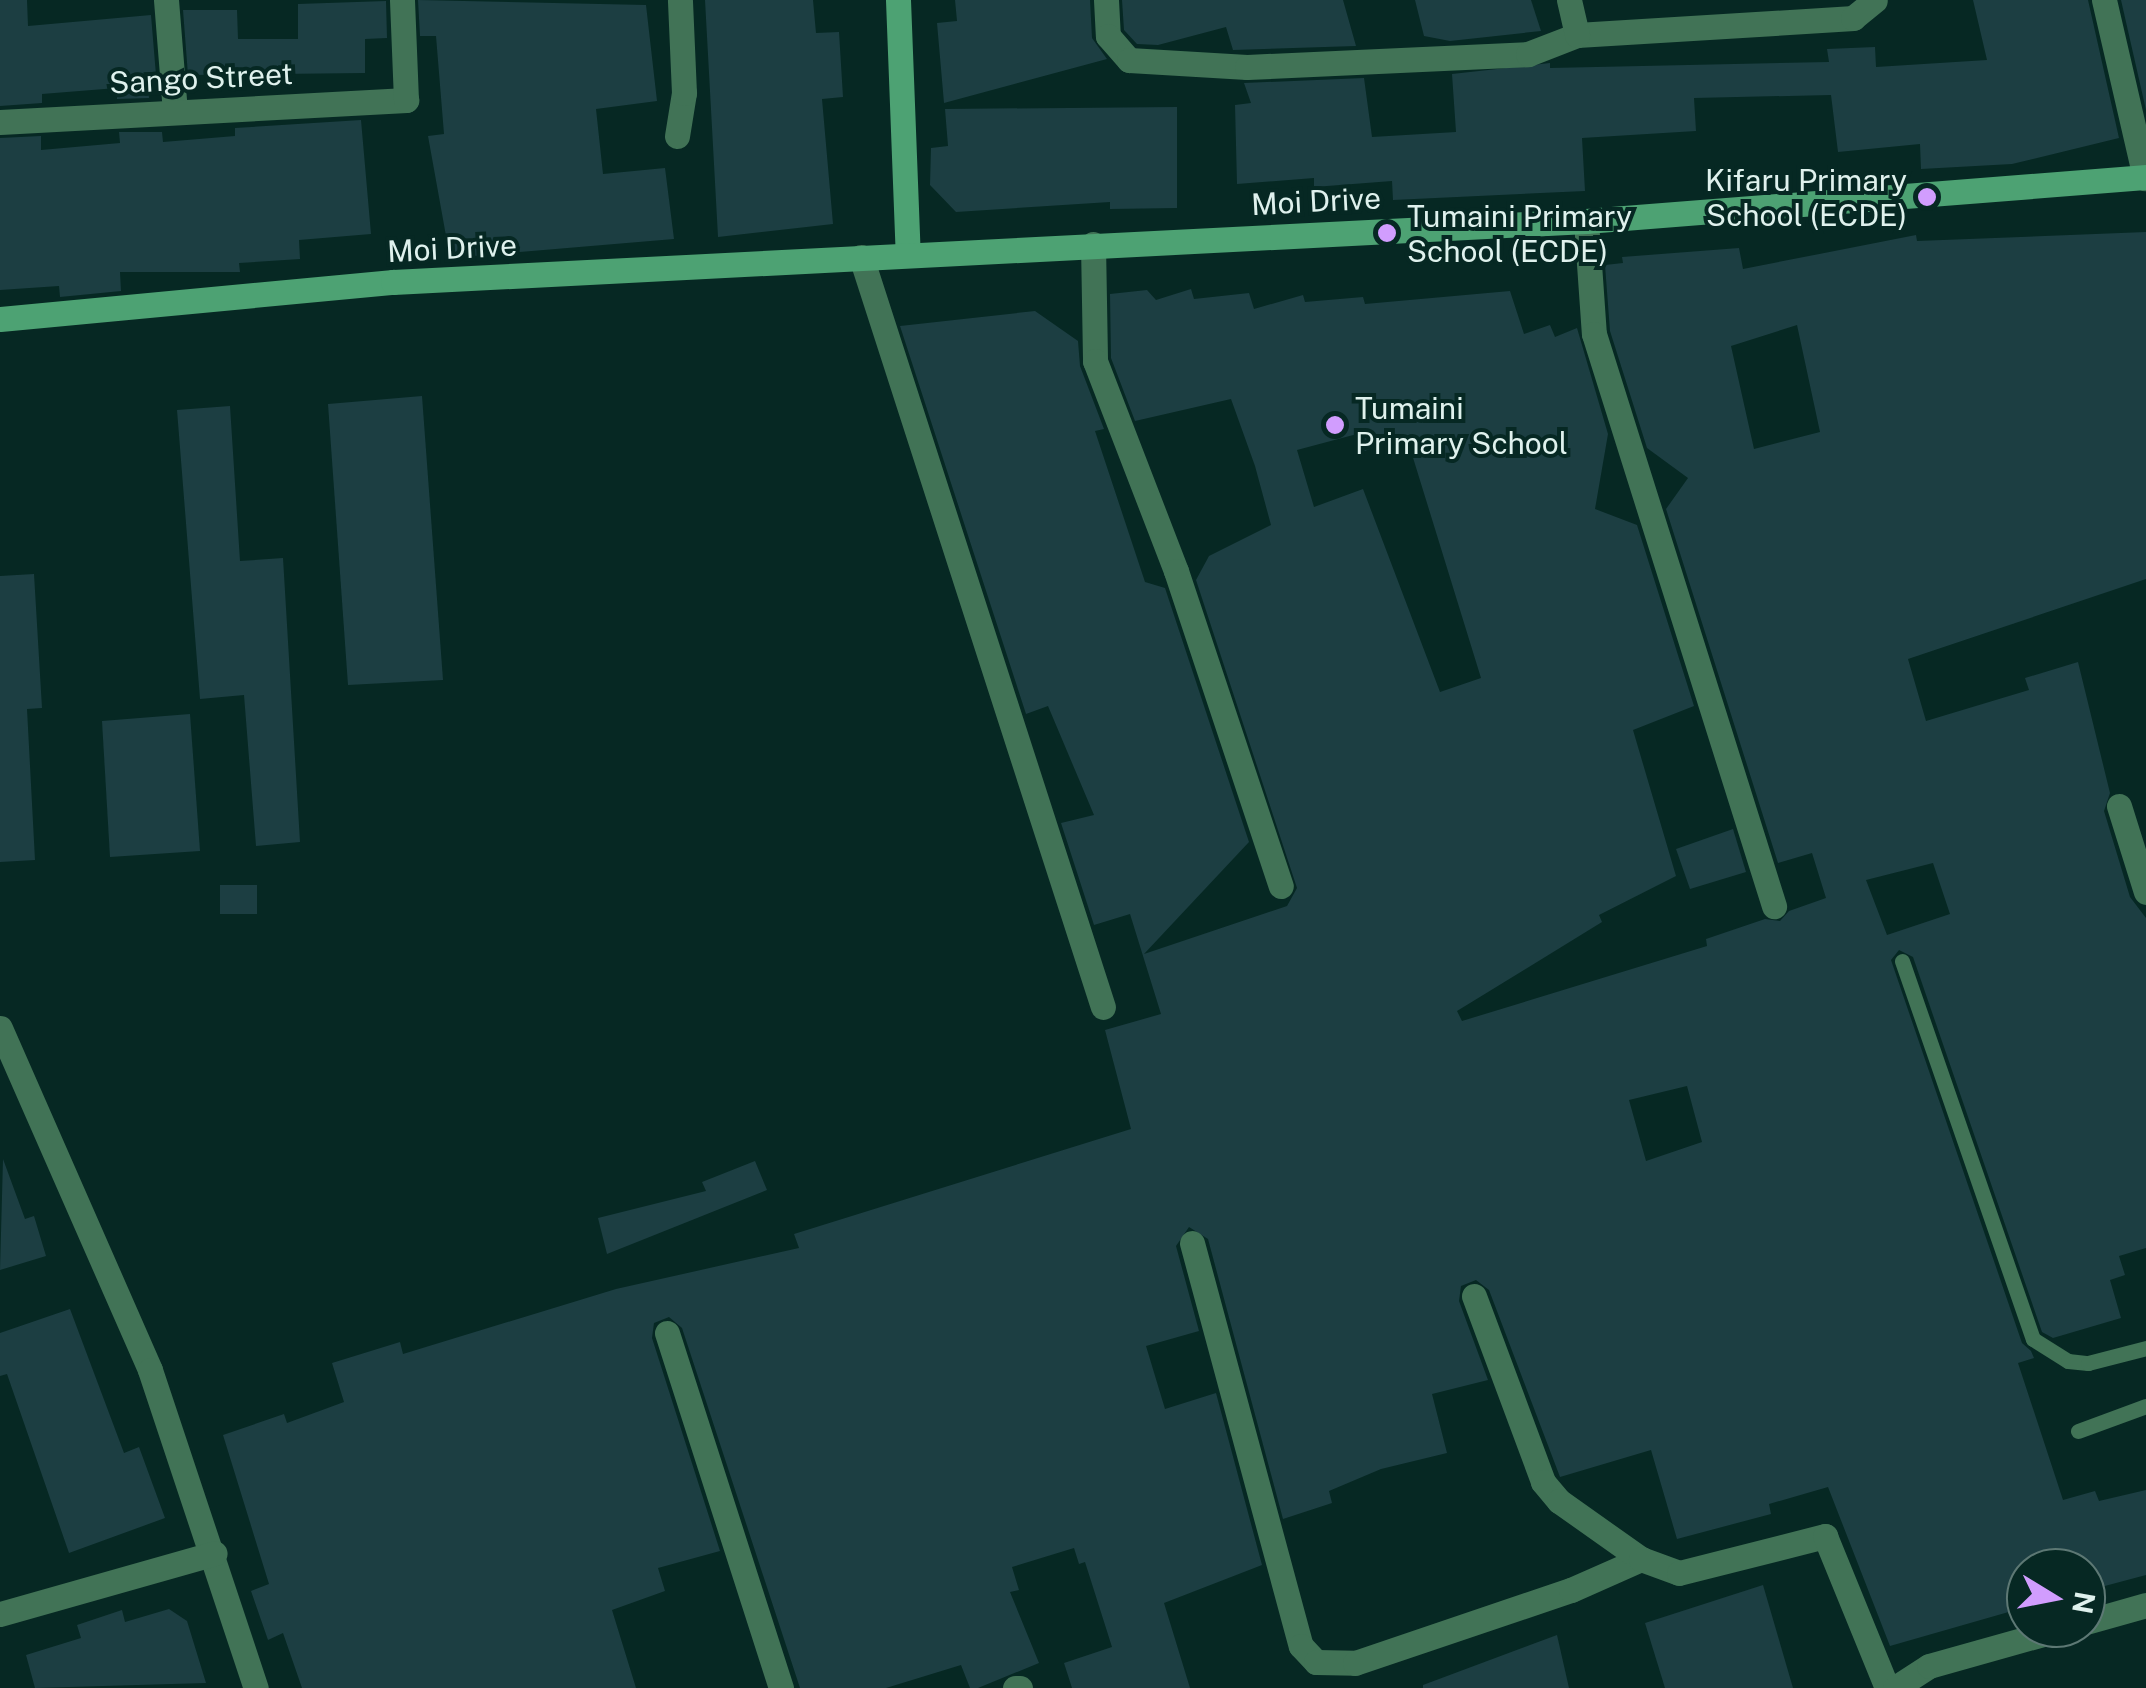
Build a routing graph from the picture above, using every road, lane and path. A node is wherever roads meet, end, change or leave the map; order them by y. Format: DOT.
graph roads {
  1 [pos="166,0"];
  2 [pos="402,0"];
  3 [pos="680,0"];
  4 [pos="898,0"];
  5 [pos="1106,0"];
  6 [pos="1569,0"];
  7 [pos="1874,0"];
  8 [pos="2104,0"];
  9 [pos="1578,35"];
  10 [pos="175,112"];
  11 [pos="0,122"];
  12 [pos="677,136"];
  13 [pos="2146,178"];
  14 [pos="1586,221"];
  15 [pos="1093,244"];
  16 [pos="908,254"];
  17 [pos="860,257"];
  18 [pos="0,319"];
  19 [pos="2118,806"];
  20 [pos="1281,886"];
  21 [pos="2146,892"];
  22 [pos="1774,906"];
  23 [pos="1902,961"];
  24 [pos="1103,1007"];
  25 [pos="0,1028"];
  26 [pos="8,1066"];
  27 [pos="1192,1243"];
  28 [pos="1474,1296"];
  29 [pos="667,1332"];
  30 [pos="2146,1348"];
  31 [pos="2146,1406"];
  32 [pos="2078,1431"];
  33 [pos="215,1553"];
  34 [pos="1641,1559"];
  35 [pos="2146,1605"];
  36 [pos="0,1614"];
  37 [pos="2106,1616"];
  38 [pos="2006,1644"];
  39 [pos="256,1688"];
  40 [pos="781,1688"];
  41 [pos="1891,1688"];
  1 -- 10 [label="street"];
  2 -- 10 [label="street, Sango Street"];
  3 -- 12 [label="street"];
  4 -- 16 [label="street"];
  5 -- 9 [label="street"];
  6 -- 9 [label="street"];
  7 -- 9 [label="street"];
  8 -- 13 [label="street"];
  10 -- 11 [label="street, Sango Street"];
  13 -- 14 [label="street, Moi Drive"];
  14 -- 15 [label="street, Moi Drive"];
  14 -- 22 [label="street"];
  15 -- 16 [label="street, Moi Drive"];
  15 -- 20 [label="street"];
  16 -- 17 [label="street, Moi Drive"];
  17 -- 18 [label="street, Moi Drive"];
  17 -- 24 [label="street"];
  19 -- 21 [label="street"];
  23 -- 30 [label="lane"];
  25 -- 26 [label="street"];
  26 -- 33 [label="street"];
  27 -- 34 [label="street"];
  28 -- 34 [label="street"];
  29 -- 40 [label="street"];
  31 -- 32 [label="lane"];
  33 -- 36 [label="street"];
  33 -- 39 [label="street"];
  34 -- 41 [label="street"];
  35 -- 37 [label="street"];
  38 -- 41 [label="street"];
}
